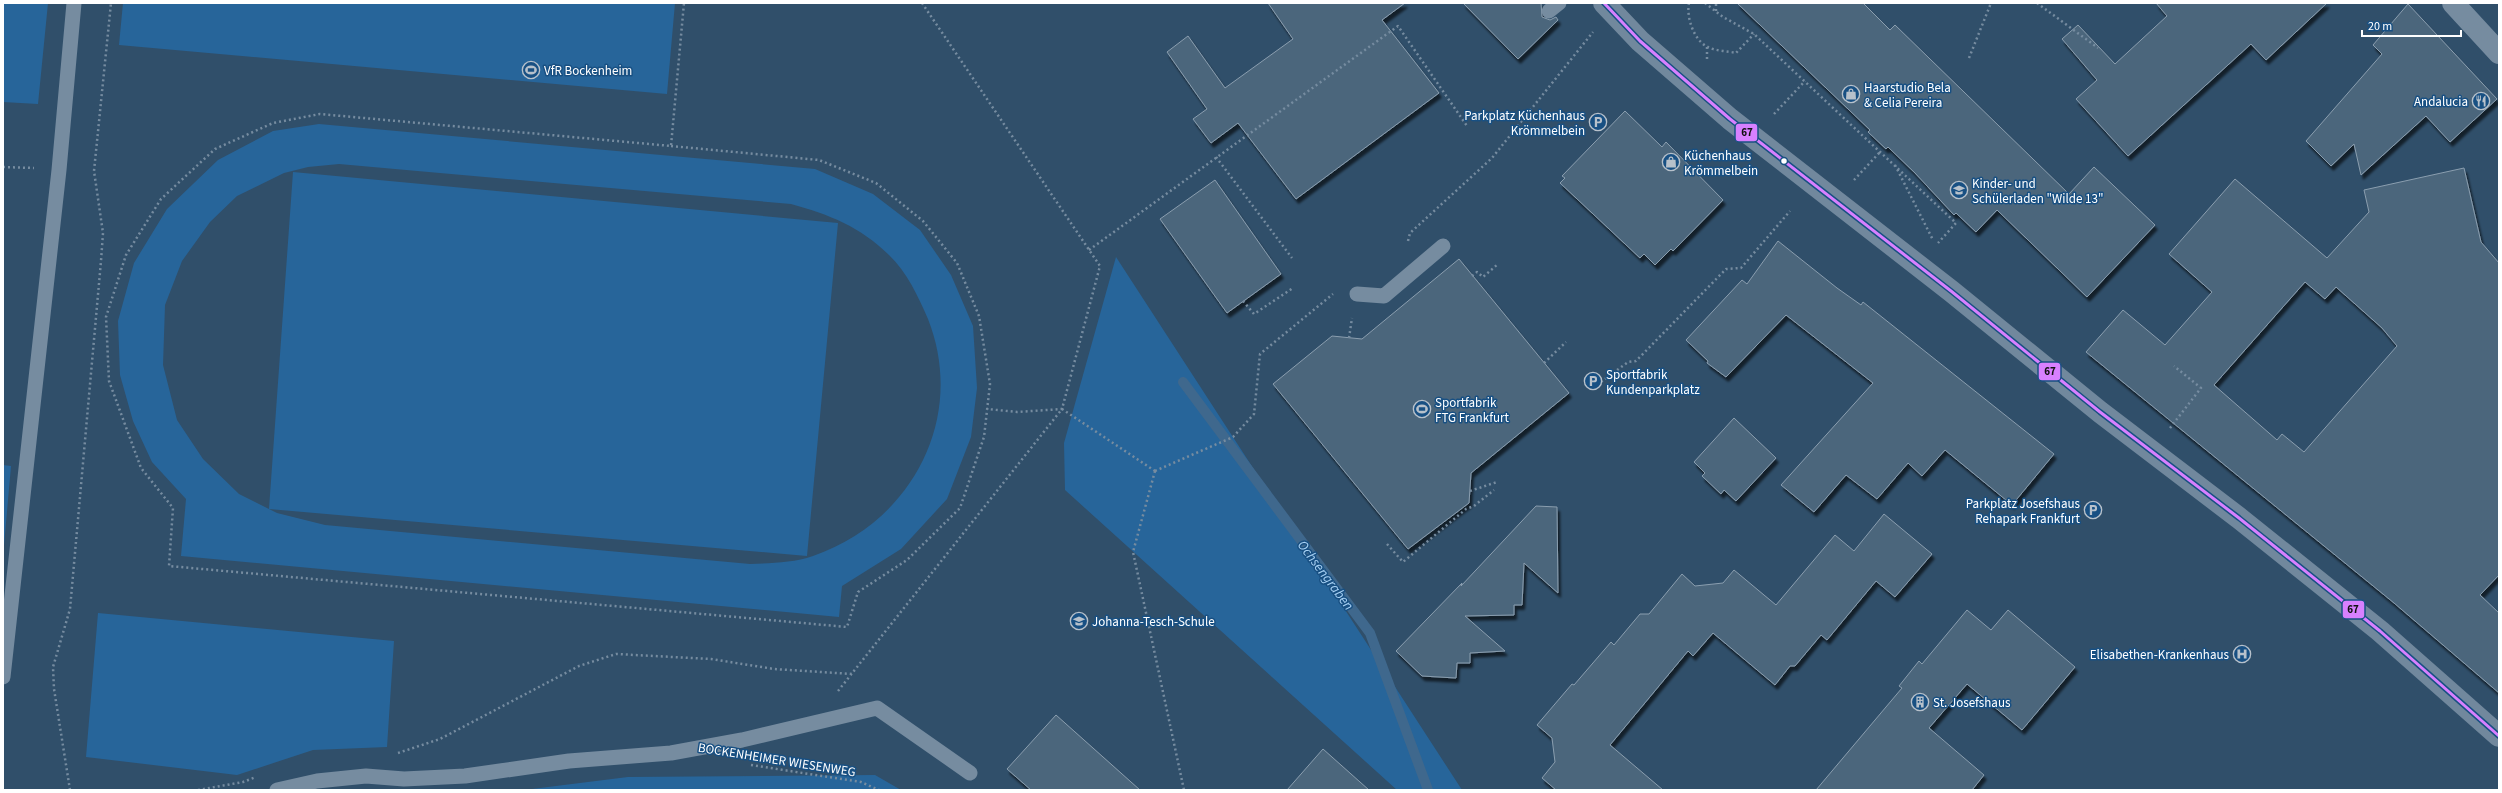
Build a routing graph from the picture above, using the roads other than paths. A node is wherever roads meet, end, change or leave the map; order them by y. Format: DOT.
graph roads {
  1 [pos="74,3"];
  2 [pos="2453,3"];
  3 [pos="1605,4"];
  4 [pos="2499,53"];
  5 [pos="1443,246"];
  6 [pos="1357,294"];
  7 [pos="3,677"];
  8 [pos="2499,736"];
  9 [pos="970,773"];
  10 [pos="277,790"];
  1 -- 7 [label="lane"];
  2 -- 4 [label="street"];
  3 -- 8 [label="main road"];
  5 -- 6 [label="lane"];
  9 -- 10 [label="lane"];
}
